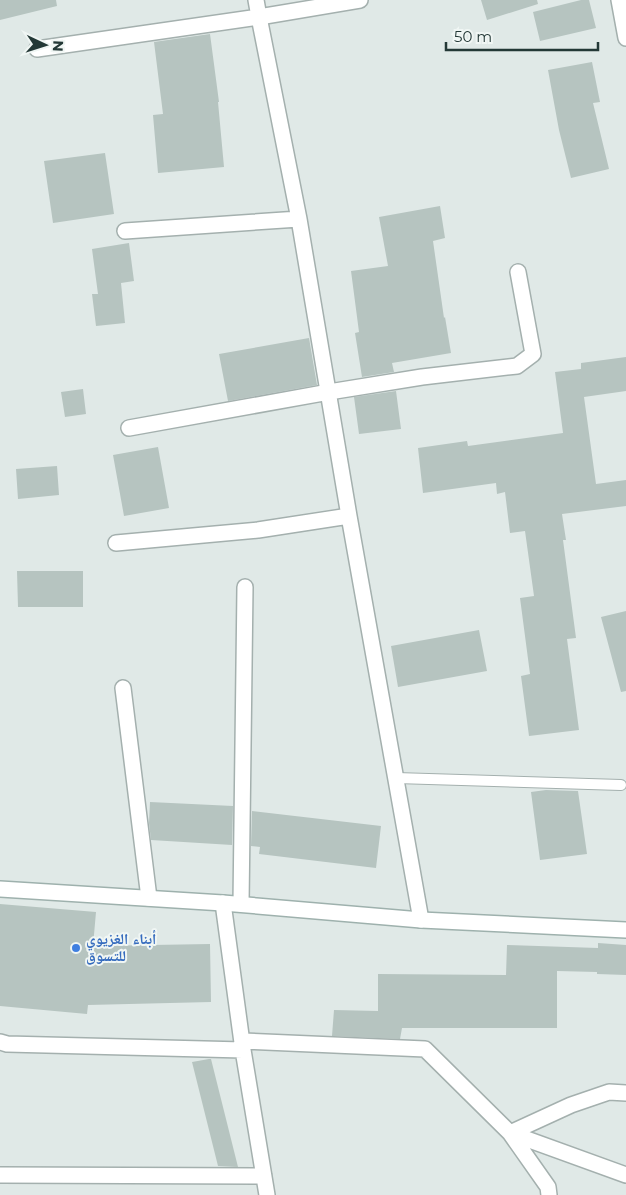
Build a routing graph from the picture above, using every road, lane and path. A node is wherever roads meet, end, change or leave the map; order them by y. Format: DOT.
graph roads {
  1 [pos="256,0"];
  2 [pos="360,0"];
  3 [pos="619,0"];
  4 [pos="259,17"];
  5 [pos="626,38"];
  6 [pos="37,49"];
  7 [pos="299,220"];
  8 [pos="125,231"];
  9 [pos="518,272"];
  10 [pos="329,392"];
  11 [pos="129,428"];
  12 [pos="349,516"];
  13 [pos="116,543"];
  14 [pos="245,586"];
  15 [pos="123,688"];
  16 [pos="396,778"];
  17 [pos="622,785"];
  18 [pos="0,889"];
  19 [pos="149,898"];
  20 [pos="222,903"];
  21 [pos="241,904"];
  22 [pos="421,920"];
  23 [pos="626,930"];
  24 [pos="0,1042"];
  25 [pos="243,1045"];
  26 [pos="626,1093"];
  27 [pos="510,1133"];
  28 [pos="0,1175"];
  29 [pos="264,1176"];
  30 [pos="626,1176"];
  31 [pos="267,1195"];
  32 [pos="549,1195"];
  1 -- 4 [label="street"];
  2 -- 4 [label="street"];
  3 -- 5 [label="street"];
  4 -- 6 [label="street"];
  4 -- 7 [label="street"];
  7 -- 8 [label="street"];
  7 -- 10 [label="street"];
  9 -- 10 [label="street"];
  10 -- 11 [label="street"];
  10 -- 12 [label="street"];
  12 -- 13 [label="street"];
  12 -- 16 [label="street"];
  14 -- 21 [label="street"];
  15 -- 19 [label="street"];
  16 -- 17 [label="lane"];
  16 -- 22 [label="street"];
  18 -- 19 [label="street"];
  19 -- 20 [label="street"];
  20 -- 21 [label="street"];
  20 -- 25 [label="street"];
  21 -- 22 [label="street"];
  22 -- 23 [label="street"];
  24 -- 25 [label="street"];
  25 -- 27 [label="street"];
  25 -- 29 [label="street"];
  26 -- 27 [label="street"];
  27 -- 30 [label="street"];
  27 -- 32 [label="street"];
  28 -- 29 [label="street"];
  29 -- 31 [label="street"];
}
